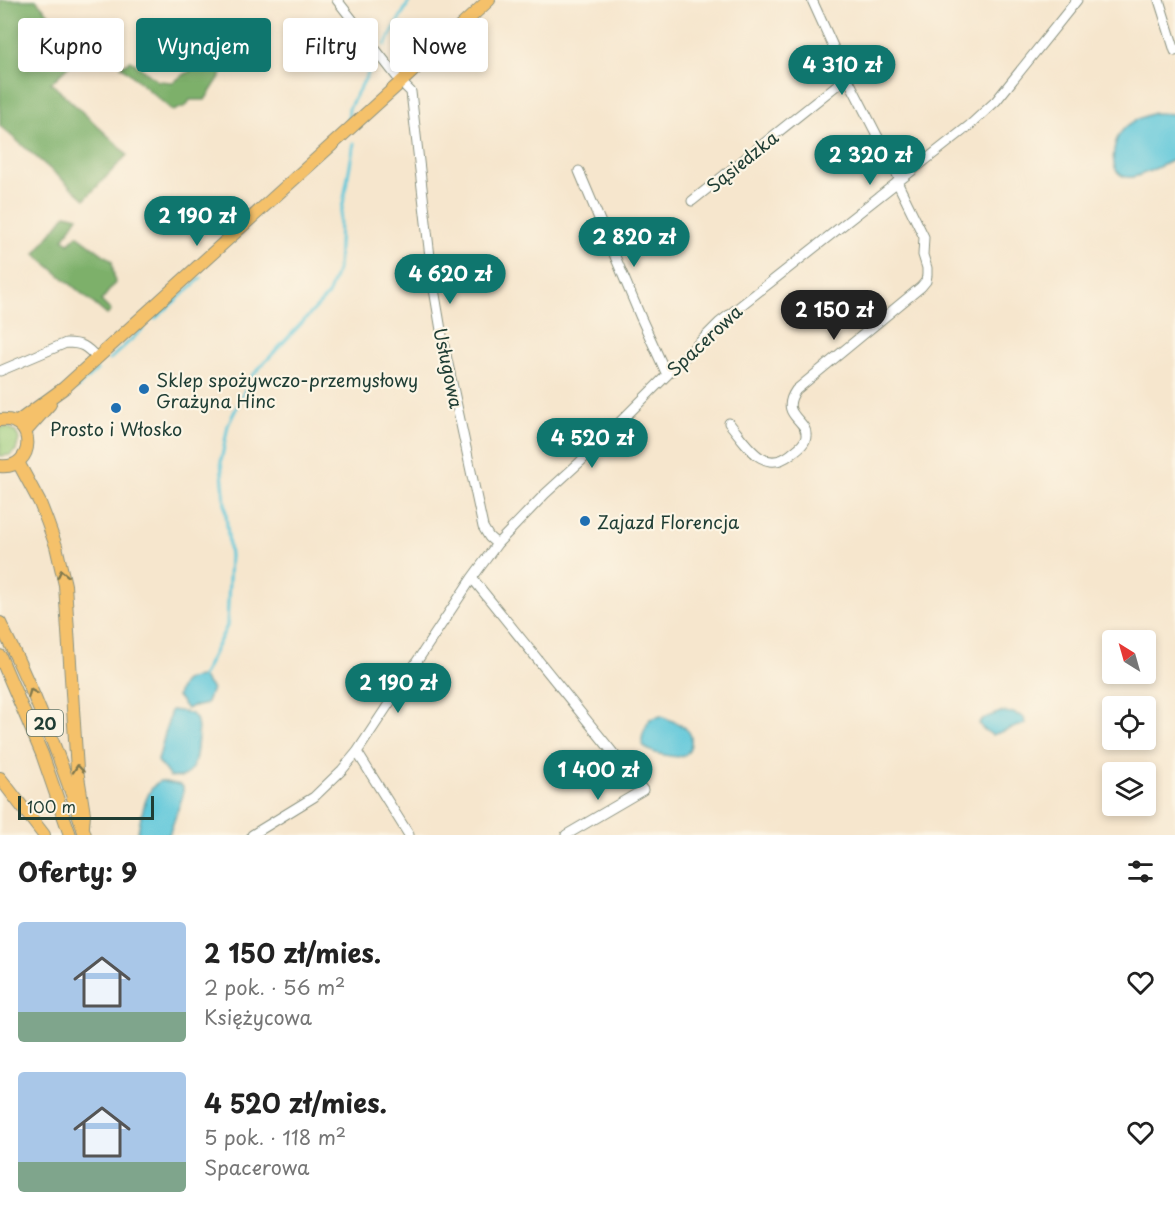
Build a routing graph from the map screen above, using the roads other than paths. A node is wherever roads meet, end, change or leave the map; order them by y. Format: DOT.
graph roads {
  1 [pos="337,0"];
  2 [pos="489,0"];
  3 [pos="812,0"];
  4 [pos="1077,0"];
  5 [pos="1159,0"];
  6 [pos="1175,51"];
  7 [pos="848,77"];
  8 [pos="401,82"];
  9 [pos="579,171"];
  10 [pos="898,181"];
  11 [pos="692,201"];
  12 [pos="97,358"];
  13 [pos="0,371"];
  14 [pos="667,375"];
  15 [pos="0,420"];
  16 [pos="729,423"];
  17 [pos="21,427"];
  18 [pos="18,462"];
  19 [pos="0,466"];
  20 [pos="497,544"];
  21 [pos="471,578"];
  22 [pos="0,623"];
  23 [pos="0,656"];
  24 [pos="357,752"];
  25 [pos="0,778"];
  26 [pos="84,831"];
  27 [pos="44,835"];
  28 [pos="69,835"];
  29 [pos="252,835"];
  30 [pos="409,835"];
  31 [pos="566,835"];
  1 -- 8 [label="street, Usługowa"];
  2 -- 8 [label="main road"];
  3 -- 7 [label="street"];
  4 -- 10 [label="street, Spacerowa"];
  5 -- 6 [label="street"];
  7 -- 10 [label="street"];
  7 -- 11 [label="street, Sąsiedzka"];
  8 -- 12 [label="main road"];
  8 -- 20 [label="street, Usługowa"];
  9 -- 14 [label="street"];
  10 -- 14 [label="street, Spacerowa"];
  10 -- 16 [label="street"];
  12 -- 13 [label="street"];
  12 -- 17 [label="main road"];
  14 -- 20 [label="street, Spacerowa"];
  15 -- 17 [label="main road"];
  17 -- 18 [label="main road"];
  18 -- 19 [label="main road"];
  26 -- 18 [label="main road, one-way"];
  20 -- 21 [label="street, Spacerowa"];
  21 -- 24 [label="street, Spacerowa"];
  21 -- 31 [label="street"];
  26 -- 22 [label="main road, 20, one-way"];
  23 -- 28 [label="main road, 20"];
  24 -- 29 [label="street, Spacerowa"];
  24 -- 30 [label="street"];
  25 -- 27 [label="main road"];
}
